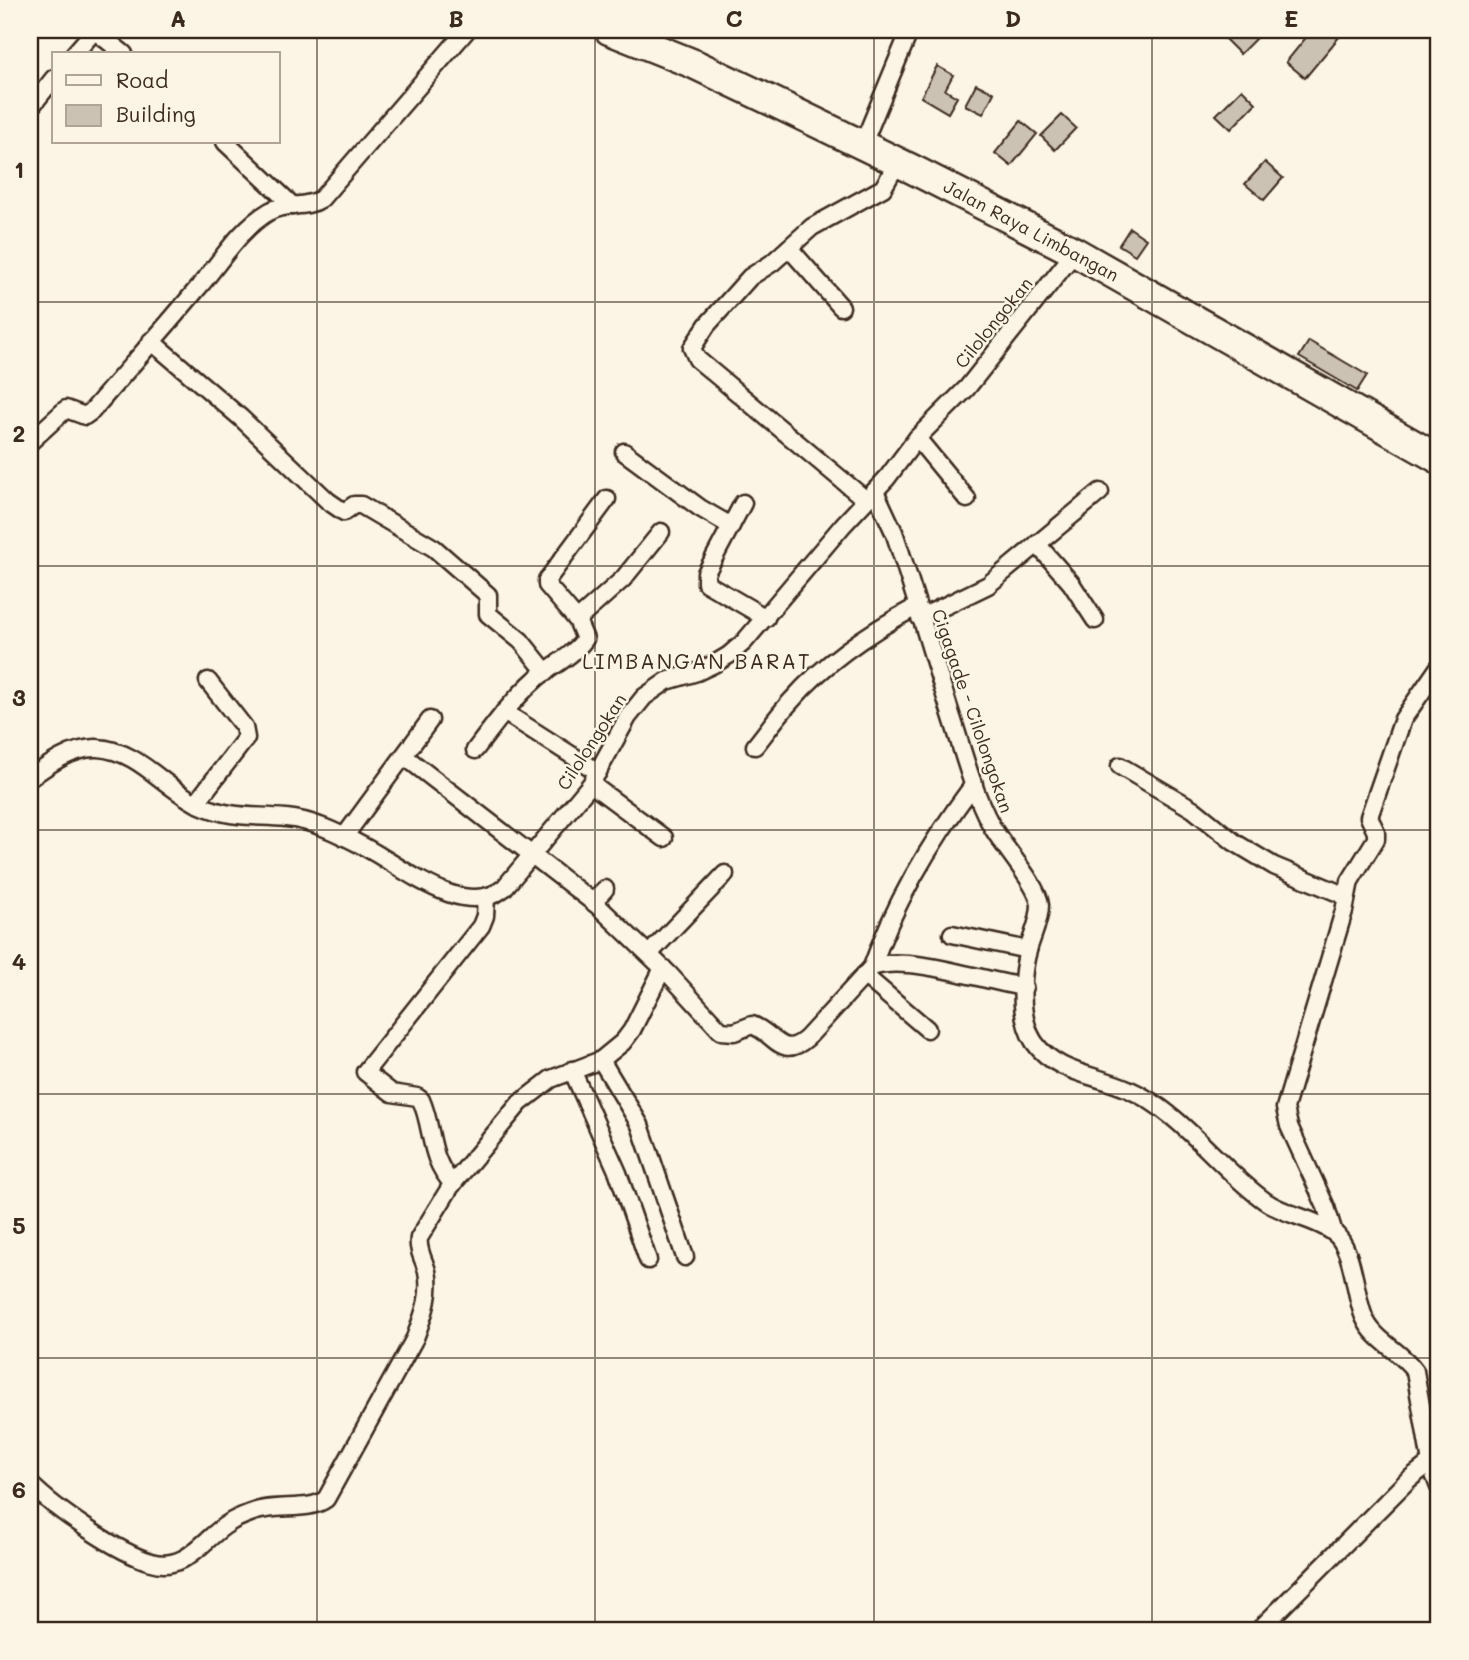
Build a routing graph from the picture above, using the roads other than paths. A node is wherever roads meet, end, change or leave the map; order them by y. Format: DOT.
graph roads {
  1 [pos="95,30"];
  2 [pos="467,30"];
  3 [pos="609,30"];
  4 [pos="909,30"];
  5 [pos="76,52"];
  6 [pos="122,52"];
  7 [pos="52,80"];
  8 [pos="30,108"];
  9 [pos="227,144"];
  10 [pos="863,146"];
  11 [pos="898,162"];
  12 [pos="293,206"];
  13 [pos="789,248"];
  14 [pos="1075,252"];
  15 [pos="841,307"];
  16 [pos="151,341"];
  17 [pos="917,438"];
  18 [pos="30,442"];
  19 [pos="624,452"];
  20 [pos="1439,459"];
  21 [pos="1100,492"];
  22 [pos="870,496"];
  23 [pos="607,499"];
  24 [pos="967,499"];
  25 [pos="743,503"];
  26 [pos="731,526"];
  27 [pos="661,532"];
  28 [pos="1037,544"];
  29 [pos="918,613"];
  30 [pos="766,618"];
  31 [pos="577,620"];
  32 [pos="1095,620"];
  33 [pos="1439,667"];
  34 [pos="545,672"];
  35 [pos="208,681"];
  36 [pos="504,712"];
  37 [pos="430,720"];
  38 [pos="755,746"];
  39 [pos="475,750"];
  40 [pos="404,756"];
  41 [pos="1120,766"];
  42 [pos="30,778"];
  43 [pos="594,778"];
  44 [pos="974,784"];
  45 [pos="196,803"];
  46 [pos="344,837"];
  47 [pos="664,838"];
  48 [pos="533,855"];
  49 [pos="725,874"];
  50 [pos="605,889"];
  51 [pos="1346,896"];
  52 [pos="486,898"];
  53 [pos="593,902"];
  54 [pos="952,934"];
  55 [pos="1028,950"];
  56 [pos="649,954"];
  57 [pos="663,968"];
  58 [pos="868,971"];
  59 [pos="1024,987"];
  60 [pos="927,1029"];
  61 [pos="600,1060"];
  62 [pos="572,1070"];
  63 [pos="452,1185"];
  64 [pos="1334,1233"];
  65 [pos="685,1257"];
  66 [pos="648,1261"];
  67 [pos="1431,1462"];
  68 [pos="30,1485"];
  69 [pos="1439,1487"];
  70 [pos="1259,1630"];
  1 -- 5 [label="street"];
  1 -- 6 [label="street"];
  2 -- 12 [label="street"];
  3 -- 10 [label="highway, Jalan Raya Limbangan"];
  4 -- 10 [label="street"];
  7 -- 8 [label="street"];
  9 -- 12 [label="street"];
  10 -- 11 [label="highway, Jalan Raya Limbangan"];
  11 -- 13 [label="street"];
  11 -- 14 [label="highway, Jalan Raya Limbangan"];
  12 -- 16 [label="street"];
  13 -- 15 [label="street"];
  13 -- 22 [label="street"];
  14 -- 17 [label="street, Cilolongokan"];
  14 -- 20 [label="highway, Jalan Raya Limbangan"];
  16 -- 18 [label="street"];
  16 -- 34 [label="street"];
  17 -- 22 [label="street, Cilolongokan"];
  17 -- 24 [label="street"];
  19 -- 26 [label="street"];
  21 -- 28 [label="street"];
  22 -- 29 [label="street, Cigagade - Cilolongokan"];
  22 -- 30 [label="street, Cilolongokan"];
  23 -- 31 [label="street"];
  25 -- 26 [label="street"];
  26 -- 30 [label="street"];
  27 -- 31 [label="street"];
  28 -- 29 [label="street"];
  28 -- 32 [label="street"];
  29 -- 38 [label="street"];
  29 -- 44 [label="street, Cigagade - Cilolongokan"];
  30 -- 43 [label="street, Cilolongokan"];
  31 -- 34 [label="street"];
  33 -- 51 [label="street"];
  34 -- 36 [label="street"];
  35 -- 45 [label="street"];
  36 -- 39 [label="street"];
  36 -- 43 [label="street"];
  37 -- 40 [label="street"];
  40 -- 46 [label="street"];
  40 -- 48 [label="street"];
  41 -- 51 [label="street"];
  42 -- 45 [label="street"];
  43 -- 47 [label="street"];
  43 -- 48 [label="street, Cilolongokan"];
  44 -- 55 [label="street, Cigagade - Cilolongokan"];
  44 -- 58 [label="street"];
  45 -- 46 [label="street"];
  46 -- 52 [label="street"];
  48 -- 52 [label="street, Cilolongokan"];
  48 -- 53 [label="street"];
  49 -- 56 [label="street"];
  50 -- 53 [label="street"];
  51 -- 64 [label="street"];
  52 -- 63 [label="street"];
  53 -- 56 [label="street"];
  54 -- 55 [label="street"];
  55 -- 59 [label="street, Cigagade - Cilolongokan"];
  56 -- 57 [label="street"];
  57 -- 58 [label="street"];
  57 -- 61 [label="street"];
  58 -- 59 [label="street"];
  58 -- 60 [label="street"];
  59 -- 64 [label="street, Cigagade - Cilolongokan"];
  61 -- 62 [label="street"];
  61 -- 65 [label="street"];
  62 -- 63 [label="street"];
  62 -- 66 [label="street"];
  63 -- 68 [label="street"];
  64 -- 67 [label="street"];
  67 -- 69 [label="street"];
  67 -- 70 [label="street"];
}
